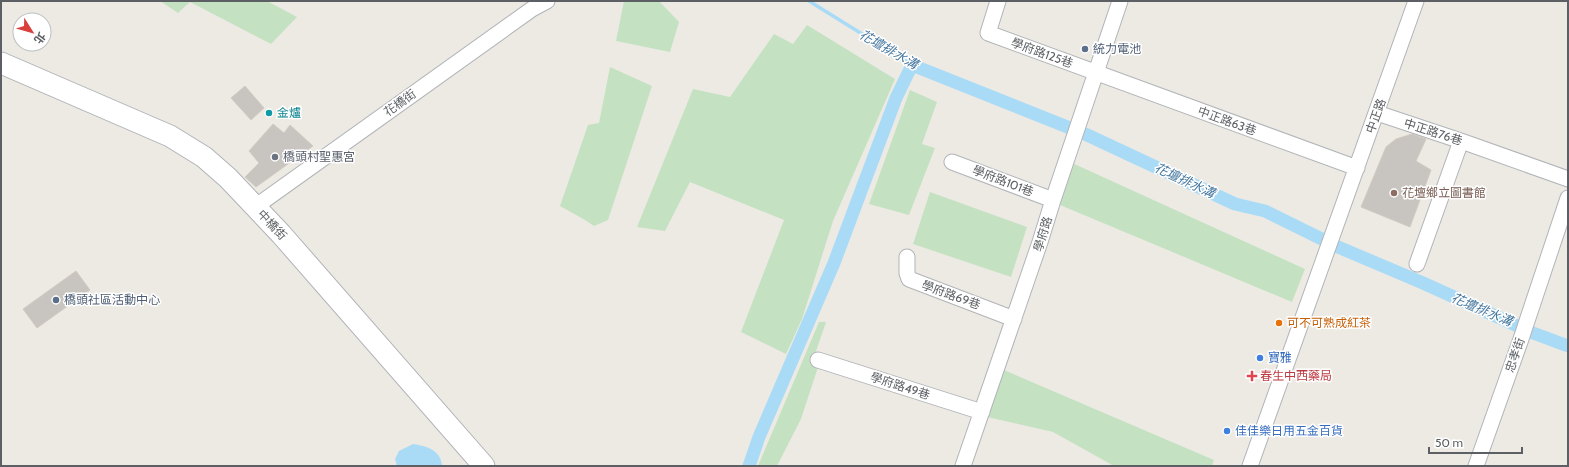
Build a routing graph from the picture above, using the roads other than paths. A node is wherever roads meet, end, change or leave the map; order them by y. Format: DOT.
graph roads {
  1 [pos="547,1"];
  2 [pos="998,1"];
  3 [pos="1120,1"];
  4 [pos="1416,1"];
  5 [pos="1,63"];
  6 [pos="1096,73"];
  7 [pos="1377,113"];
  8 [pos="1461,141"];
  9 [pos="952,162"];
  10 [pos="1357,168"];
  11 [pos="1568,179"];
  12 [pos="1568,198"];
  13 [pos="1053,200"];
  14 [pos="255,207"];
  15 [pos="907,258"];
  16 [pos="1417,264"];
  17 [pos="1014,319"];
  18 [pos="818,360"];
  19 [pos="982,412"];
  20 [pos="484,466"];
  21 [pos="963,466"];
  22 [pos="1250,466"];
  23 [pos="1476,466"];
  1 -- 14 [label="street, 花橋街"];
  2 -- 6 [label="street, 學府路125巷"];
  3 -- 6 [label="street, 學府路"];
  4 -- 7 [label="street, 中正路"];
  5 -- 14 [label="street, 中橋街"];
  6 -- 10 [label="street, 中正路63巷"];
  6 -- 13 [label="street, 學府路"];
  7 -- 8 [label="street, 中正路76巷"];
  7 -- 10 [label="street, 中正路"];
  8 -- 11 [label="street, 中正路76巷"];
  8 -- 16 [label="street"];
  9 -- 13 [label="street, 學府路101巷"];
  10 -- 22 [label="street, 中正路"];
  12 -- 23 [label="street, 忠孝街"];
  13 -- 17 [label="street, 學府路"];
  14 -- 20 [label="street, 中橋街"];
  15 -- 17 [label="street, 學府路69巷"];
  17 -- 19 [label="street, 學府路"];
  18 -- 19 [label="street, 學府路49巷"];
  19 -- 21 [label="street, 學府路"];
}
